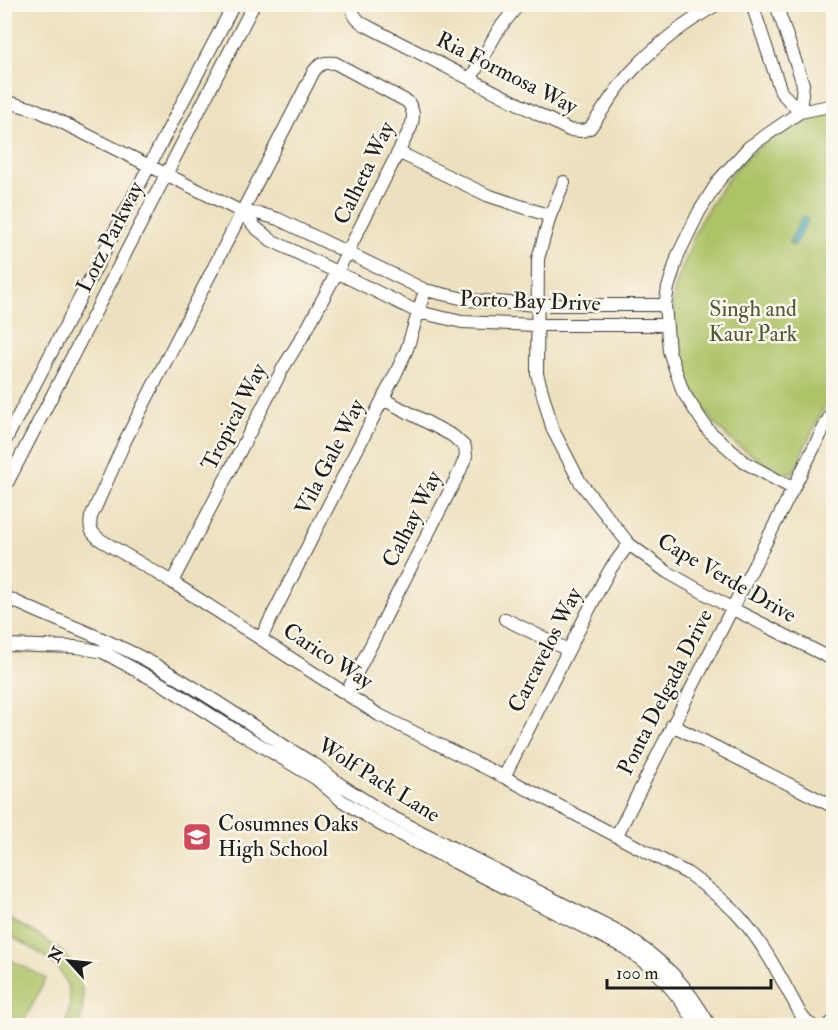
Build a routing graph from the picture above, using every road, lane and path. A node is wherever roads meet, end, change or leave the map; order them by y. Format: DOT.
graph roads {
  1 [pos="234,4"];
  2 [pos="254,4"];
  3 [pos="352,4"];
  4 [pos="519,4"];
  5 [pos="718,4"];
  6 [pos="752,4"];
  7 [pos="776,4"];
  8 [pos="471,78"];
  9 [pos="4,101"];
  10 [pos="834,105"];
  11 [pos="800,112"];
  12 [pos="398,152"];
  13 [pos="150,165"];
  14 [pos="166,173"];
  15 [pos="564,182"];
  16 [pos="242,212"];
  17 [pos="550,216"];
  18 [pos="347,253"];
  19 [pos="336,273"];
  20 [pos="425,290"];
  21 [pos="537,305"];
  22 [pos="665,305"];
  23 [pos="418,312"];
  24 [pos="536,325"];
  25 [pos="666,325"];
  26 [pos="383,399"];
  27 [pos="834,408"];
  28 [pos="4,443"];
  29 [pos="792,488"];
  30 [pos="4,489"];
  31 [pos="629,544"];
  32 [pos="172,582"];
  33 [pos="4,596"];
  34 [pos="731,608"];
  35 [pos="505,619"];
  36 [pos="261,638"];
  37 [pos="4,645"];
  38 [pos="568,650"];
  39 [pos="834,660"];
  40 [pos="346,694"];
  41 [pos="672,725"];
  42 [pos="504,777"];
  43 [pos="834,807"];
  44 [pos="617,835"];
  45 [pos="834,1022"];
  46 [pos="697,1026"];
  47 [pos="710,1026"];
  48 [pos="813,1026"];
  49 [pos="827,1026"];
  1 -- 13 [label="street, Lotz Parkway"];
  2 -- 14 [label="street, Lotz Parkway"];
  3 -- 8 [label="street, Ria Formosa Way"];
  4 -- 8 [label="street"];
  5 -- 8 [label="street, Ria Formosa Way"];
  6 -- 11 [label="street"];
  7 -- 11 [label="street"];
  9 -- 13 [label="street, Porto Bay Drive"];
  10 -- 11 [label="street"];
  11 -- 22 [label="street"];
  12 -- 16 [label="street, Calheta Way"];
  12 -- 17 [label="street"];
  12 -- 18 [label="street, Calheta Way"];
  13 -- 14 [label="street, Porto Bay Drive"];
  13 -- 28 [label="street, Lotz Parkway"];
  14 -- 16 [label="street, Porto Bay Drive"];
  14 -- 30 [label="street, Lotz Parkway"];
  15 -- 17 [label="street, Cape Verde Drive"];
  16 -- 18 [label="street, Porto Bay Drive"];
  16 -- 19 [label="street, Porto Bay Drive"];
  16 -- 32 [label="street, Carico Way"];
  17 -- 21 [label="street, Cape Verde Drive"];
  18 -- 19 [label="street, Calheta Way"];
  18 -- 20 [label="street, Porto Bay Drive"];
  19 -- 23 [label="street, Porto Bay Drive"];
  19 -- 32 [label="street, Tropical Way"];
  20 -- 21 [label="street, Porto Bay Drive"];
  20 -- 23 [label="street, Vila Gale Way"];
  21 -- 22 [label="street, Porto Bay Drive"];
  21 -- 24 [label="street, Cape Verde Drive"];
  22 -- 25 [label="street"];
  23 -- 24 [label="street, Porto Bay Drive"];
  23 -- 26 [label="street, Vila Gale Way"];
  24 -- 25 [label="street, Porto Bay Drive"];
  24 -- 31 [label="street, Cape Verde Drive"];
  25 -- 29 [label="street"];
  26 -- 36 [label="street, Vila Gale Way"];
  26 -- 40 [label="street, Calhay Way"];
  27 -- 29 [label="street, Ponta Delgada Drive"];
  29 -- 34 [label="street, Ponta Delgada Drive"];
  31 -- 34 [label="street, Cape Verde Drive"];
  31 -- 38 [label="street, Carcavelos Way"];
  32 -- 36 [label="street, Carico Way"];
  33 -- 47 [label="street, Wolf Pack Lane"];
  34 -- 39 [label="street, Cape Verde Drive"];
  34 -- 41 [label="street, Ponta Delgada Drive"];
  35 -- 38 [label="street"];
  36 -- 40 [label="street, Carico Way"];
  37 -- 46 [label="street, Wolf Pack Lane"];
  38 -- 42 [label="street, Carcavelos Way"];
  40 -- 42 [label="street, Carico Way"];
  41 -- 43 [label="street"];
  41 -- 44 [label="street, Ponta Delgada Drive"];
  42 -- 44 [label="street, Carico Way"];
  44 -- 48 [label="street, Carico Way"];
  45 -- 49 [label="street"];
}
